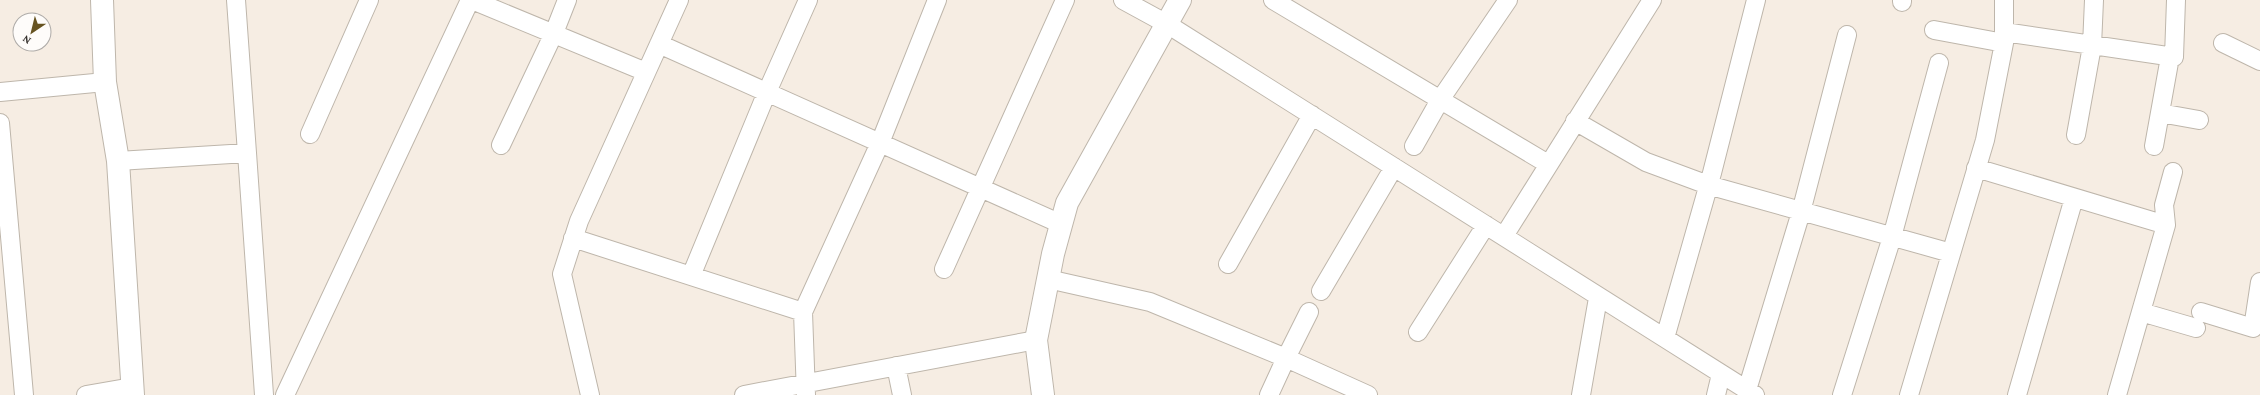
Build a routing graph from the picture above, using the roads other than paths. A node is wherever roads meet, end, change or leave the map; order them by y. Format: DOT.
graph roads {
  1 [pos="102,0"];
  2 [pos="236,0"];
  3 [pos="370,0"];
  4 [pos="471,0"];
  5 [pos="567,0"];
  6 [pos="679,0"];
  7 [pos="808,0"];
  8 [pos="937,0"];
  9 [pos="1065,0"];
  10 [pos="1123,0"];
  11 [pos="1180,0"];
  12 [pos="1273,0"];
  13 [pos="1508,0"];
  14 [pos="1652,0"];
  15 [pos="1756,0"];
  16 [pos="2004,0"];
  17 [pos="2094,0"];
  18 [pos="2176,0"];
  19 [pos="1296,6"];
  20 [pos="1167,24"];
  21 [pos="1934,30"];
  22 [pos="554,33"];
  23 [pos="1847,35"];
  24 [pos="2004,38"];
  25 [pos="2223,43"];
  26 [pos="659,44"];
  27 [pos="2092,46"];
  28 [pos="2170,57"];
  29 [pos="2260,61"];
  30 [pos="1939,63"];
  31 [pos="646,72"];
  32 [pos="105,82"];
  33 [pos="0,92"];
  34 [pos="767,92"];
  35 [pos="1440,100"];
  36 [pos="2160,113"];
  37 [pos="1312,115"];
  38 [pos="2199,120"];
  39 [pos="1575,121"];
  40 [pos="0,123"];
  41 [pos="310,134"];
  42 [pos="2076,135"];
  43 [pos="880,143"];
  44 [pos="501,145"];
  45 [pos="1414,146"];
  46 [pos="2154,146"];
  47 [pos="247,153"];
  48 [pos="118,161"];
  49 [pos="1548,164"];
  50 [pos="1394,167"];
  51 [pos="1976,168"];
  52 [pos="2173,172"];
  53 [pos="1708,185"];
  54 [pos="981,188"];
  55 [pos="2074,198"];
  56 [pos="1801,212"];
  57 [pos="1061,224"];
  58 [pos="1486,225"];
  59 [pos="2166,225"];
  60 [pos="1504,236"];
  61 [pos="1892,237"];
  62 [pos="573,238"];
  63 [pos="1951,253"];
  64 [pos="1228,264"];
  65 [pos="944,269"];
  66 [pos="691,276"];
  67 [pos="1048,279"];
  68 [pos="2260,282"];
  69 [pos="1321,290"];
  70 [pos="1598,298"];
  71 [pos="803,312"];
  72 [pos="1309,312"];
  73 [pos="2141,312"];
  74 [pos="1418,332"];
  75 [pos="1665,338"];
  76 [pos="1036,340"];
  77 [pos="1286,358"];
  78 [pos="896,366"];
  79 [pos="1721,374"];
  80 [pos="805,389"];
  81 [pos="133,391"];
  82 [pos="1751,393"];
  83 [pos="24,395"];
  84 [pos="86,395"];
  85 [pos="264,395"];
  86 [pos="286,395"];
  87 [pos="590,395"];
  88 [pos="744,395"];
  89 [pos="902,395"];
  90 [pos="1043,395"];
  91 [pos="1270,395"];
  92 [pos="1368,395"];
  93 [pos="1581,395"];
  94 [pos="1716,395"];
  95 [pos="1842,395"];
  96 [pos="1909,395"];
  97 [pos="2017,395"];
  98 [pos="2117,395"];
  1 -- 32 [label="main road"];
  2 -- 47 [label="street"];
  3 -- 41 [label="street"];
  4 -- 22 [label="street"];
  4 -- 86 [label="street"];
  5 -- 22 [label="street"];
  6 -- 26 [label="street"];
  7 -- 34 [label="street"];
  8 -- 43 [label="street"];
  9 -- 54 [label="street"];
  10 -- 20 [label="street"];
  11 -- 20 [label="main road"];
  12 -- 19 [label="street"];
  13 -- 35 [label="street"];
  14 -- 39 [label="street"];
  15 -- 53 [label="street"];
  16 -- 24 [label="street"];
  17 -- 27 [label="street"];
  18 -- 28 [label="street"];
  19 -- 35 [label="street"];
  20 -- 37 [label="street"];
  20 -- 57 [label="main road"];
  21 -- 24 [label="street"];
  22 -- 31 [label="street"];
  22 -- 44 [label="street"];
  23 -- 56 [label="street"];
  24 -- 27 [label="street"];
  24 -- 51 [label="street"];
  25 -- 29 [label="street"];
  26 -- 31 [label="street"];
  26 -- 34 [label="street"];
  27 -- 28 [label="street"];
  27 -- 42 [label="street"];
  28 -- 36 [label="street"];
  30 -- 61 [label="street"];
  31 -- 62 [label="street"];
  32 -- 33 [label="street"];
  32 -- 48 [label="main road"];
  34 -- 43 [label="street"];
  34 -- 66 [label="street"];
  35 -- 45 [label="street"];
  35 -- 49 [label="street"];
  36 -- 38 [label="street"];
  36 -- 46 [label="street"];
  37 -- 50 [label="street"];
  37 -- 64 [label="street"];
  39 -- 49 [label="street"];
  39 -- 53 [label="street"];
  40 -- 83 [label="street"];
  43 -- 54 [label="street"];
  43 -- 71 [label="street"];
  47 -- 48 [label="street"];
  47 -- 85 [label="street"];
  48 -- 81 [label="main road"];
  49 -- 60 [label="street"];
  50 -- 58 [label="street"];
  50 -- 69 [label="street"];
  51 -- 55 [label="street"];
  51 -- 63 [label="street"];
  52 -- 59 [label="street"];
  53 -- 56 [label="street"];
  53 -- 75 [label="street"];
  54 -- 57 [label="street"];
  54 -- 65 [label="street"];
  55 -- 59 [label="street"];
  55 -- 97 [label="street"];
  56 -- 61 [label="street"];
  56 -- 82 [label="street"];
  57 -- 67 [label="main road"];
  58 -- 60 [label="street"];
  58 -- 74 [label="street"];
  59 -- 73 [label="street"];
  60 -- 70 [label="street"];
  61 -- 63 [label="street"];
  61 -- 95 [label="street"];
  62 -- 66 [label="street"];
  62 -- 87 [label="street"];
  63 -- 96 [label="street"];
  66 -- 71 [label="street"];
  67 -- 76 [label="main road"];
  67 -- 77 [label="street"];
  68 -- 73 [label="street"];
  70 -- 75 [label="street"];
  70 -- 93 [label="street"];
  71 -- 80 [label="street"];
  72 -- 77 [label="street"];
  73 -- 98 [label="street"];
  75 -- 79 [label="street"];
  76 -- 78 [label="street"];
  76 -- 90 [label="main road"];
  77 -- 91 [label="street"];
  77 -- 92 [label="street"];
  78 -- 80 [label="street"];
  78 -- 89 [label="street"];
  79 -- 82 [label="street"];
  79 -- 94 [label="street"];
  80 -- 88 [label="street"];
  81 -- 84 [label="street"];
}
